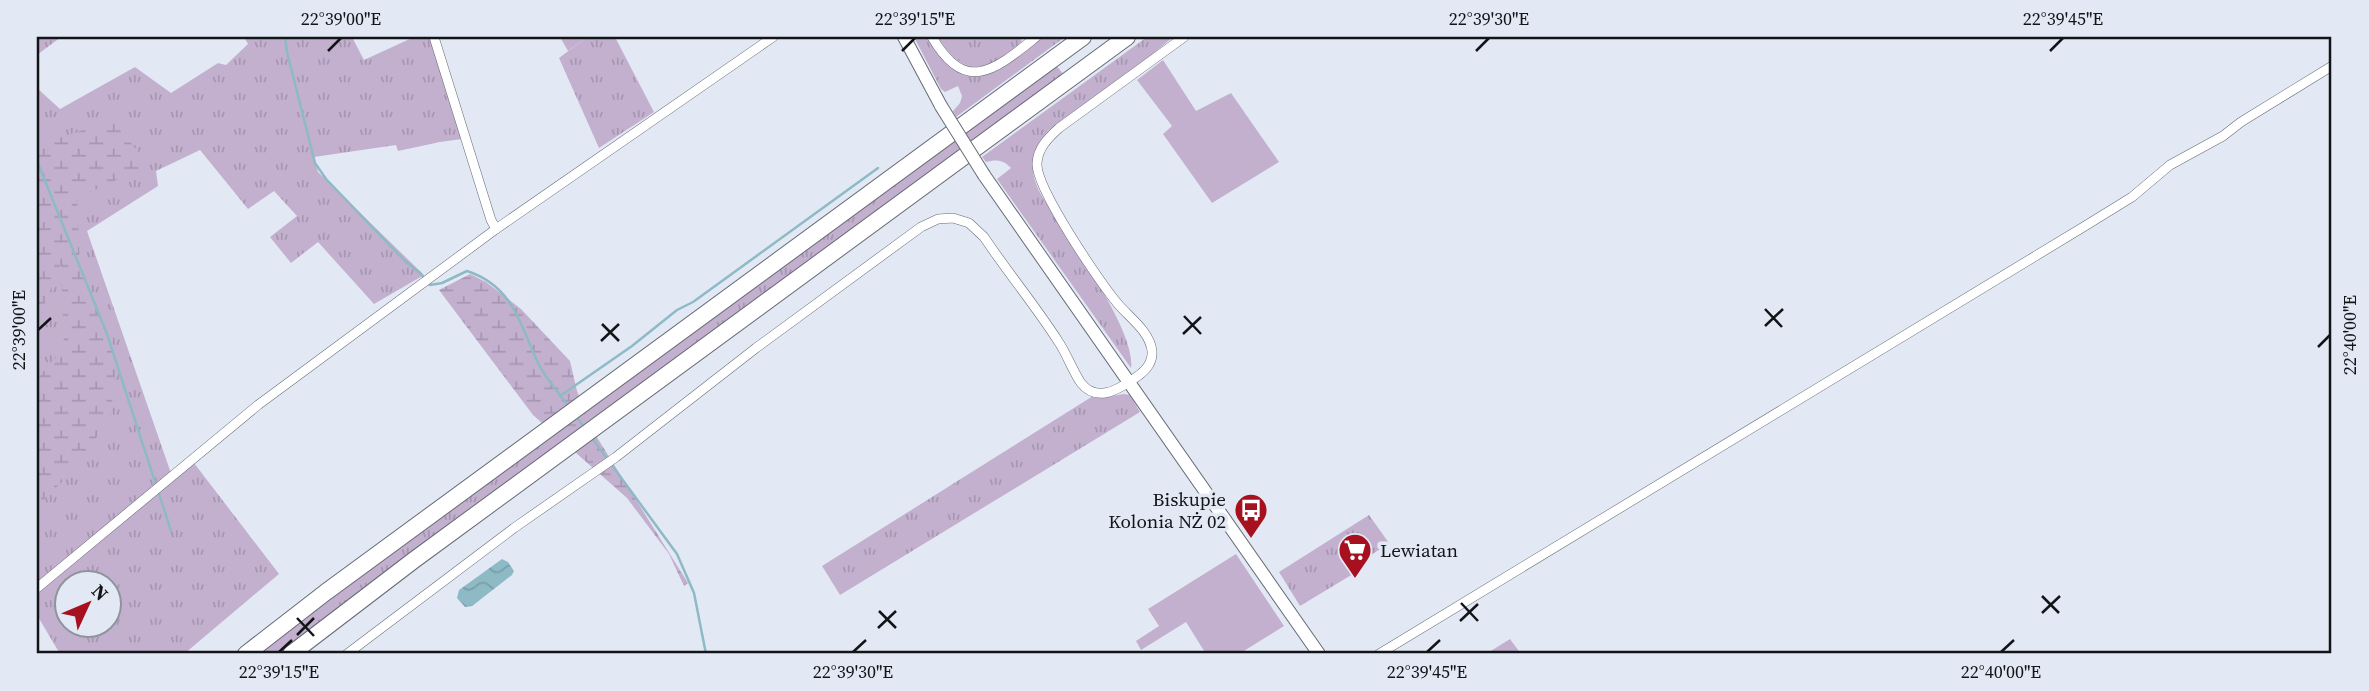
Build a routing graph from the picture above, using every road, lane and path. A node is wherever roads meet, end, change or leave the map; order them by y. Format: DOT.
graph roads {
  1 [pos="434,37"];
  2 [pos="773,37"];
  3 [pos="904,37"];
  4 [pos="932,37"];
  5 [pos="1036,37"];
  6 [pos="1083,37"];
  7 [pos="1126,37"];
  8 [pos="1184,37"];
  9 [pos="2332,66"];
  10 [pos="496,229"];
  11 [pos="1130,382"];
  12 [pos="37,588"];
  13 [pos="246,654"];
  14 [pos="291,654"];
  15 [pos="347,654"];
  16 [pos="1319,654"];
  17 [pos="1380,654"];
  1 -- 10 [label="street"];
  2 -- 10 [label="street"];
  3 -- 11 [label="street, bridge"];
  4 -- 5 [label="street"];
  6 -- 13 [label="highway"];
  7 -- 14 [label="highway"];
  8 -- 11 [label="street"];
  9 -- 17 [label="street"];
  10 -- 12 [label="street"];
  11 -- 15 [label="street"];
  11 -- 16 [label="street"];
}
